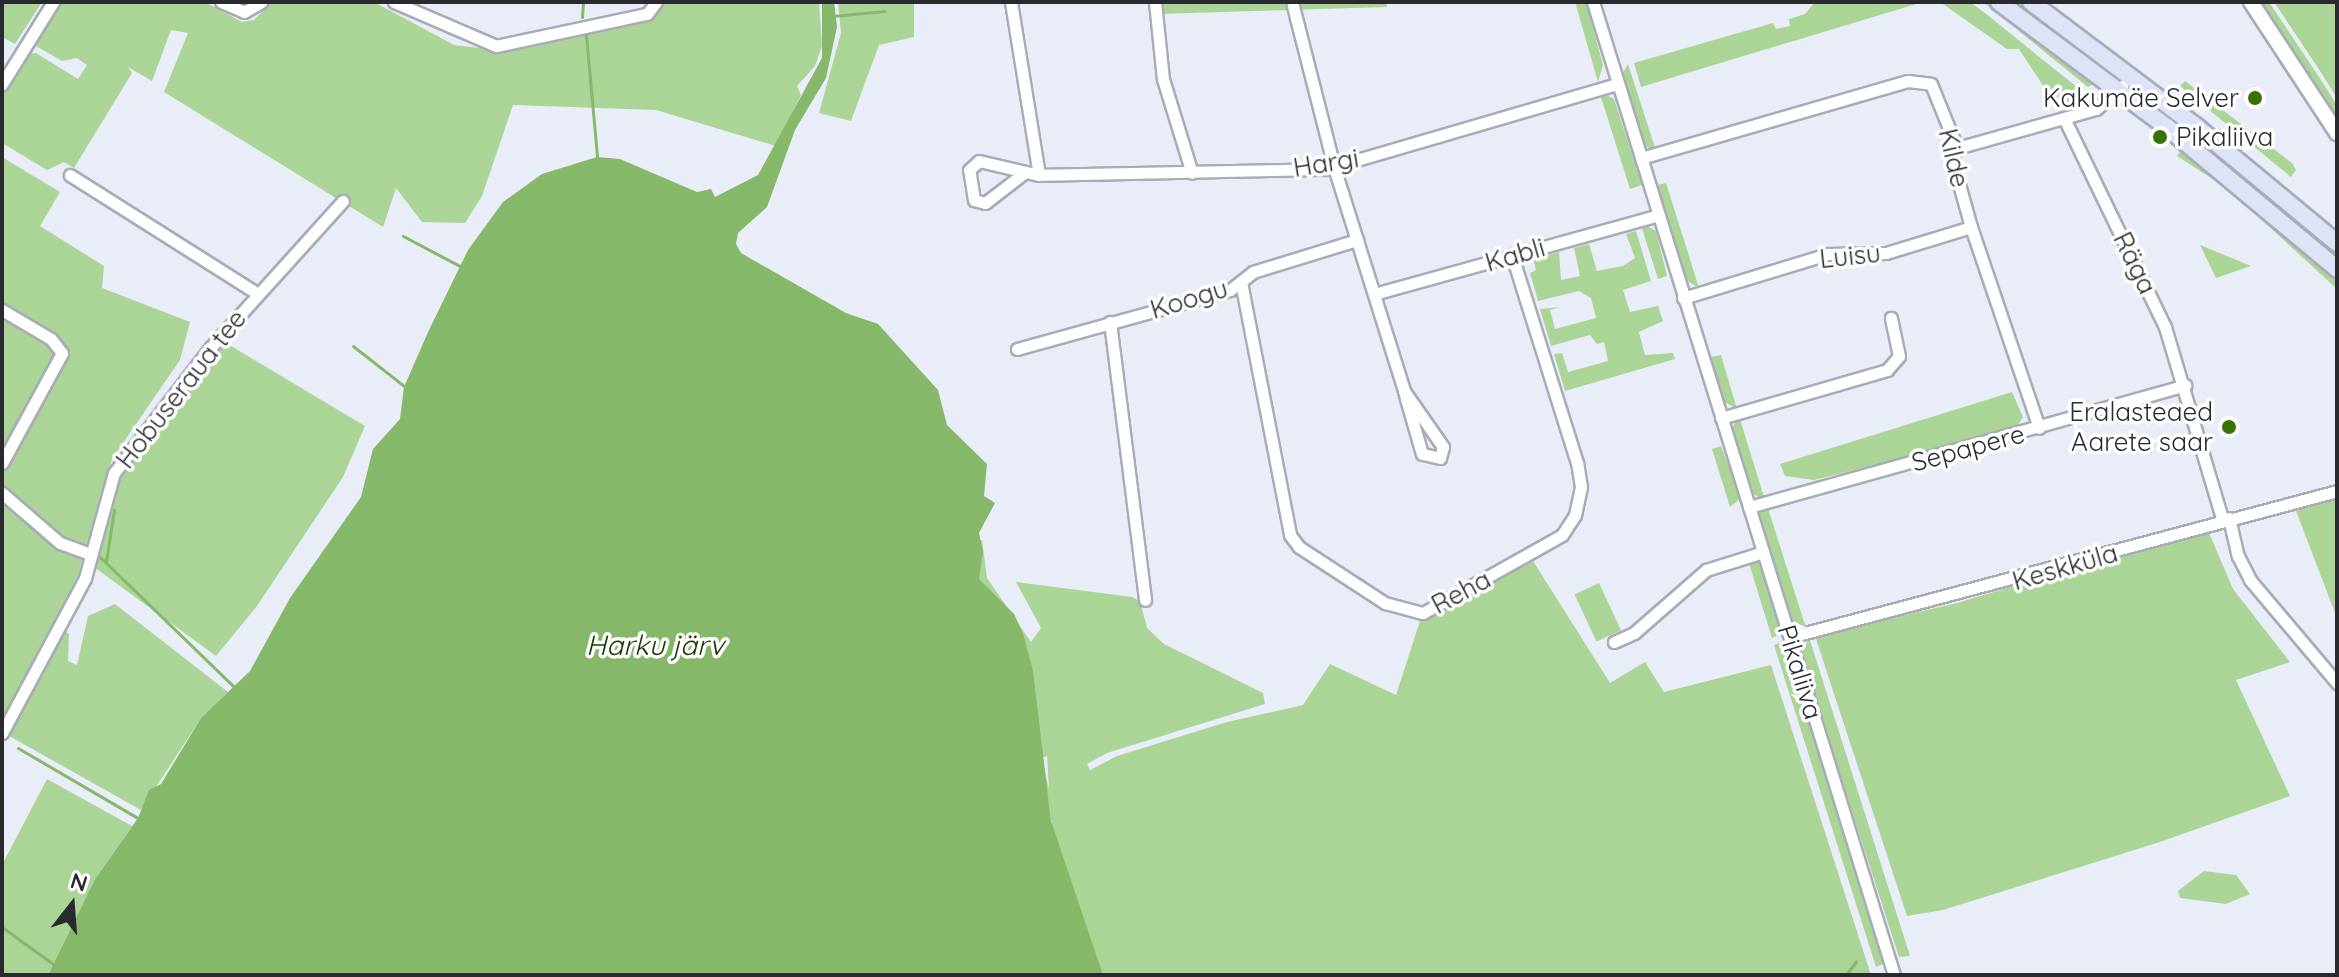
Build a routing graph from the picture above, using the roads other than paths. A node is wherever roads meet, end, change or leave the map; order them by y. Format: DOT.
graph roads {
  1 [pos="53,2"];
  2 [pos="221,2"];
  3 [pos="261,2"];
  4 [pos="394,2"];
  5 [pos="656,2"];
  6 [pos="1011,2"];
  7 [pos="1155,2"];
  8 [pos="1593,2"];
  9 [pos="1999,2"];
  10 [pos="2031,2"];
  11 [pos="2251,2"];
  12 [pos="1293,6"];
  13 [pos="2131,77"];
  14 [pos="2,84"];
  15 [pos="1617,84"];
  16 [pos="2118,91"];
  17 [pos="2064,118"];
  18 [pos="2337,133"];
  19 [pos="1957,148"];
  20 [pos="1641,158"];
  21 [pos="1334,167"];
  22 [pos="1024,173"];
  23 [pos="1192,173"];
  24 [pos="70,175"];
  25 [pos="1039,175"];
  26 [pos="343,201"];
  27 [pos="1656,216"];
  28 [pos="1971,227"];
  29 [pos="1357,240"];
  30 [pos="2337,243"];
  31 [pos="1512,255"];
  32 [pos="2337,269"];
  33 [pos="1241,282"];
  34 [pos="257,293"];
  35 [pos="1374,294"];
  36 [pos="1683,298"];
  37 [pos="2,310"];
  38 [pos="1891,318"];
  39 [pos="1110,322"];
  40 [pos="1017,349"];
  41 [pos="2185,385"];
  42 [pos="1405,395"];
  43 [pos="1721,418"];
  44 [pos="2039,428"];
  45 [pos="2,463"];
  46 [pos="2337,491"];
  47 [pos="2,493"];
  48 [pos="1749,507"];
  49 [pos="2226,518"];
  50 [pos="1763,552"];
  51 [pos="91,554"];
  52 [pos="1145,600"];
  53 [pos="1790,637"];
  54 [pos="1614,642"];
  55 [pos="2337,683"];
  56 [pos="2,733"];
  57 [pos="1894,975"];
  1 -- 14 [label="street"];
  2 -- 3 [label="street"];
  4 -- 5 [label="street"];
  6 -- 25 [label="street"];
  7 -- 23 [label="street"];
  8 -- 15 [label="street, Pikaliiva"];
  9 -- 16 [label="main road"];
  10 -- 13 [label="main road"];
  11 -- 18 [label="street"];
  12 -- 21 [label="street"];
  13 -- 16 [label="street"];
  13 -- 30 [label="main road"];
  15 -- 20 [label="street, Pikaliiva"];
  15 -- 21 [label="street, Hargi"];
  16 -- 17 [label="street"];
  16 -- 32 [label="main road"];
  17 -- 19 [label="street"];
  17 -- 41 [label="street, Räga"];
  19 -- 20 [label="street, Kilde"];
  19 -- 28 [label="street, Kilde"];
  20 -- 27 [label="street, Pikaliiva"];
  21 -- 23 [label="street, Hargi"];
  21 -- 29 [label="street"];
  22 -- 22 [label="street, Hargi"];
  22 -- 25 [label="street, Hargi"];
  23 -- 25 [label="street, Hargi"];
  24 -- 34 [label="street"];
  26 -- 34 [label="street, Hobuseraua tee"];
  27 -- 31 [label="street, Kabli"];
  27 -- 36 [label="street, Pikaliiva"];
  28 -- 36 [label="street, Luisu"];
  28 -- 44 [label="street, Kilde"];
  29 -- 33 [label="street, Koogu"];
  29 -- 35 [label="street"];
  31 -- 33 [label="street, Reha"];
  31 -- 35 [label="street, Kabli"];
  33 -- 39 [label="street, Koogu"];
  34 -- 51 [label="street, Hobuseraua tee"];
  35 -- 42 [label="street"];
  36 -- 43 [label="street, Pikaliiva"];
  37 -- 45 [label="street"];
  38 -- 43 [label="street"];
  39 -- 40 [label="street, Koogu"];
  39 -- 52 [label="street"];
  41 -- 44 [label="street, Sepapere"];
  41 -- 49 [label="street, Räga"];
  42 -- 42 [label="street"];
  43 -- 48 [label="street, Pikaliiva"];
  44 -- 48 [label="street, Sepapere"];
  46 -- 49 [label="street, Keskküla"];
  47 -- 51 [label="street"];
  48 -- 50 [label="street, Pikaliiva"];
  49 -- 53 [label="street, Keskküla"];
  49 -- 55 [label="street, Räga"];
  50 -- 53 [label="street, Pikaliiva"];
  50 -- 54 [label="street"];
  51 -- 56 [label="street, Hobuseraua tee"];
  53 -- 57 [label="street, Pikaliiva"];
}
